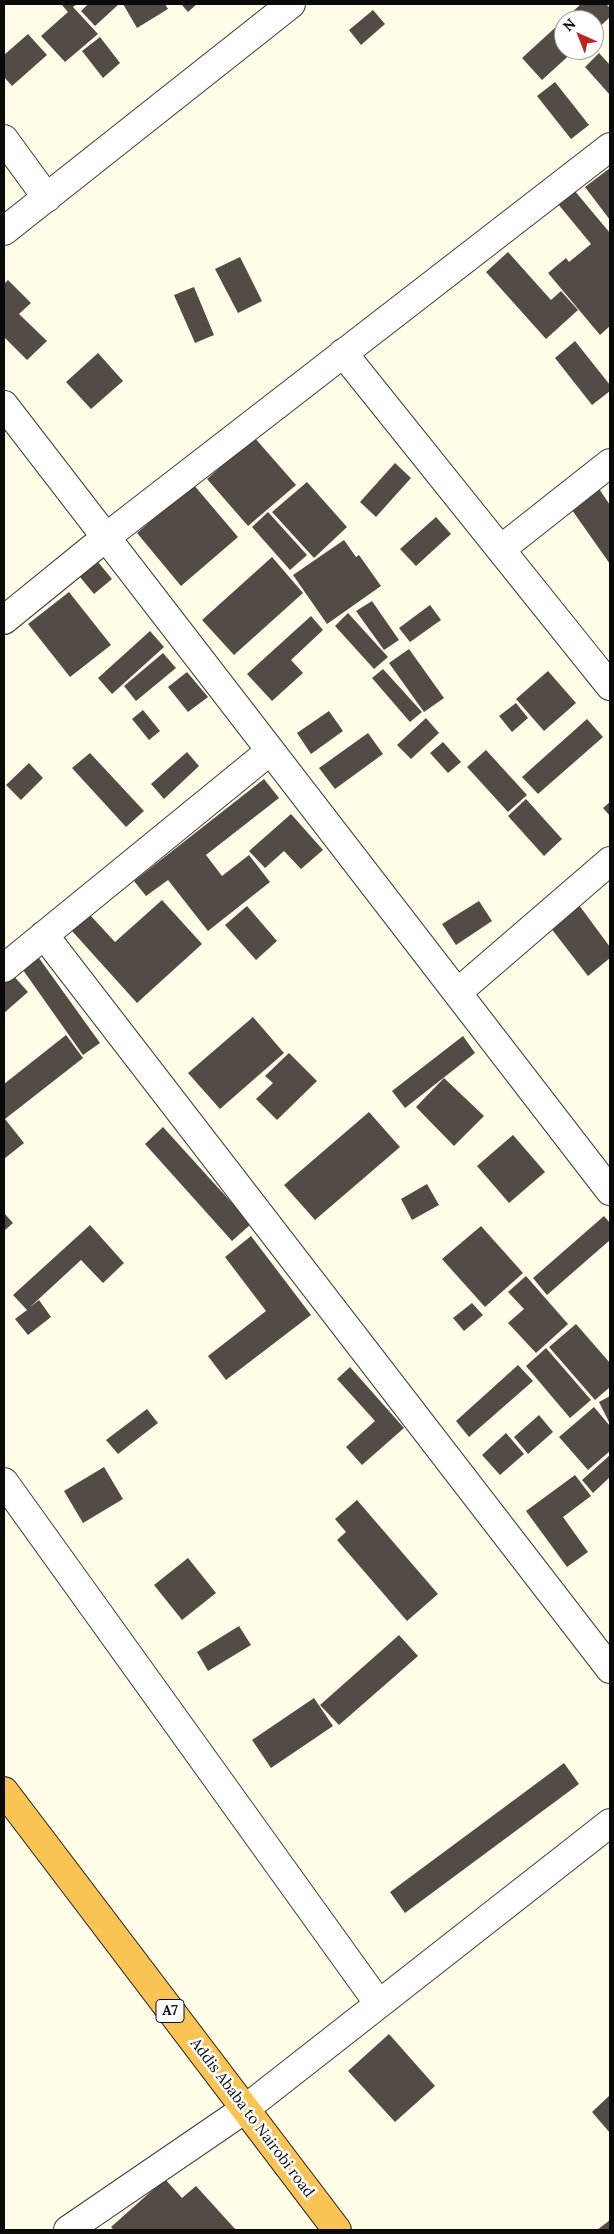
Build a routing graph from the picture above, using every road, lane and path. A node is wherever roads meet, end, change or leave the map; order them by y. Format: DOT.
graph roads {
  1 [pos="289,4"];
  2 [pos="4,139"];
  3 [pos="610,147"];
  4 [pos="47,198"];
  5 [pos="4,231"];
  6 [pos="343,353"];
  7 [pos="4,405"];
  8 [pos="610,463"];
  9 [pos="105,538"];
  10 [pos="500,549"];
  11 [pos="4,620"];
  12 [pos="610,686"];
  13 [pos="270,751"];
  14 [pos="610,861"];
  15 [pos="44,935"];
  16 [pos="4,968"];
  17 [pos="458,992"];
  18 [pos="610,1191"];
  19 [pos="4,1482"];
  20 [pos="610,1669"];
  21 [pos="4,1791"];
  22 [pos="610,1823"];
  23 [pos="380,2004"];
  24 [pos="245,2109"];
  25 [pos="68,2230"];
  26 [pos="337,2230"];
  1 -- 4 [label="street"];
  2 -- 4 [label="street"];
  3 -- 6 [label="street"];
  4 -- 5 [label="street"];
  6 -- 9 [label="street"];
  6 -- 10 [label="street"];
  7 -- 9 [label="street"];
  8 -- 10 [label="street"];
  9 -- 11 [label="street"];
  9 -- 13 [label="street"];
  10 -- 12 [label="street"];
  13 -- 15 [label="street"];
  13 -- 17 [label="street"];
  14 -- 17 [label="street"];
  15 -- 16 [label="street"];
  15 -- 20 [label="street"];
  17 -- 18 [label="street"];
  19 -- 23 [label="street"];
  21 -- 24 [label="highway, Addis Ababa to Nairobi road / A7"];
  22 -- 23 [label="street"];
  23 -- 24 [label="street"];
  24 -- 25 [label="street"];
  24 -- 26 [label="highway, Addis Ababa to Nairobi road / A7"];
}
